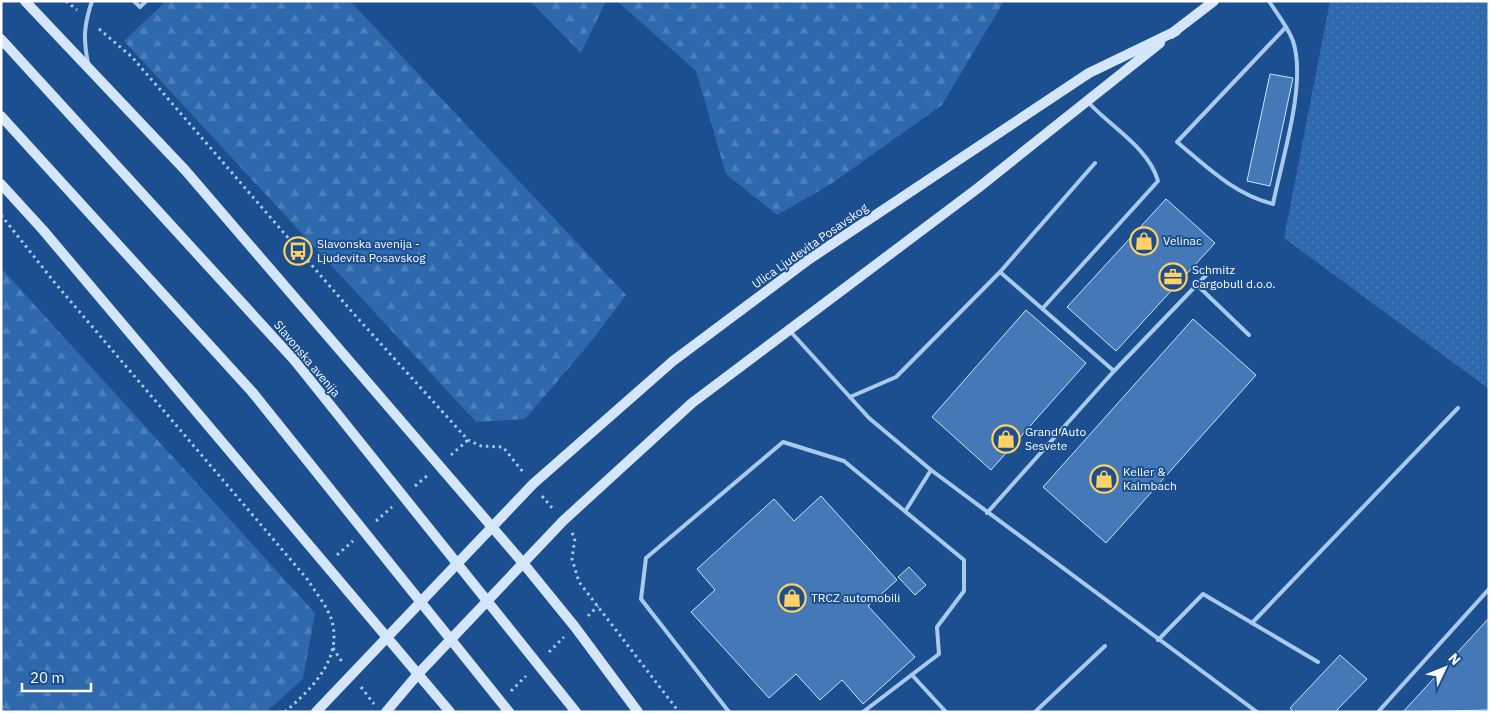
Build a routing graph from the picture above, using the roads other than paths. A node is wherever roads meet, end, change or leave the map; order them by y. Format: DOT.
graph roads {
  1 [pos="25,1"];
  2 [pos="92,1"];
  3 [pos="134,1"];
  4 [pos="146,1"];
  5 [pos="1214,1"];
  6 [pos="1269,1"];
  7 [pos="1286,27"];
  8 [pos="1176,31"];
  9 [pos="1,39"];
  10 [pos="88,68"];
  11 [pos="1087,101"];
  12 [pos="1,116"];
  13 [pos="1095,163"];
  14 [pos="1,184"];
  15 [pos="1212,269"];
  16 [pos="1000,272"];
  17 [pos="1197,285"];
  18 [pos="1043,308"];
  19 [pos="789,329"];
  20 [pos="1249,335"];
  21 [pos="1114,371"];
  22 [pos="850,397"];
  23 [pos="1458,408"];
  24 [pos="931,470"];
  25 [pos="906,510"];
  26 [pos="987,513"];
  27 [pos="491,526"];
  28 [pos="523,563"];
  29 [pos="1489,589"];
  30 [pos="1252,623"];
  31 [pos="388,638"];
  32 [pos="1158,640"];
  33 [pos="1105,646"];
  34 [pos="1318,662"];
  35 [pos="418,674"];
  36 [pos="912,675"];
  37 [pos="316,712"];
  38 [pos="386,712"];
  39 [pos="450,712"];
  40 [pos="509,712"];
  41 [pos="576,712"];
  42 [pos="638,712"];
  43 [pos="729,712"];
  44 [pos="863,712"];
  45 [pos="946,712"];
  46 [pos="1035,712"];
  47 [pos="1256,712"];
  48 [pos="1378,712"];
  1 -- 10 [label="main road"];
  2 -- 10 [label="lane"];
  3 -- 4 [label="lane"];
  5 -- 8 [label="main road, Ulica Ljudevita Posavskog"];
  6 -- 7 [label="lane"];
  7 -- 7 [label="lane"];
  8 -- 11 [label="main road, Ulica Ljudevita Posavskog"];
  8 -- 27 [label="main road, Ulica Ljudevita Posavskog"];
  9 -- 41 [label="main road, Slavonska avenija, bridge"];
  10 -- 27 [label="main road"];
  11 -- 18 [label="lane"];
  11 -- 19 [label="main road, Ulica Ljudevita Posavskog"];
  12 -- 40 [label="main road, bridge"];
  13 -- 16 [label="lane"];
  14 -- 31 [label="main road"];
  15 -- 17 [label="lane"];
  16 -- 18 [label="lane"];
  16 -- 22 [label="lane"];
  17 -- 20 [label="lane"];
  17 -- 21 [label="lane"];
  18 -- 21 [label="lane"];
  19 -- 22 [label="lane"];
  19 -- 28 [label="main road, Ulica Ljudevita Posavskog"];
  21 -- 26 [label="lane"];
  22 -- 24 [label="lane"];
  23 -- 30 [label="lane"];
  24 -- 25 [label="lane"];
  24 -- 26 [label="lane"];
  25 -- 36 [label="lane"];
  25 -- 43 [label="lane"];
  26 -- 32 [label="lane"];
  27 -- 28 [label="main road"];
  27 -- 31 [label="main road, Ulica Ljudevita Posavskog"];
  28 -- 35 [label="main road, Ulica Ljudevita Posavskog"];
  28 -- 42 [label="main road"];
  29 -- 48 [label="lane"];
  30 -- 32 [label="lane"];
  30 -- 34 [label="lane"];
  31 -- 35 [label="main road"];
  31 -- 37 [label="main road, Ulica Ljudevita Posavskog"];
  32 -- 47 [label="lane"];
  33 -- 46 [label="lane"];
  35 -- 38 [label="main road, Ulica Ljudevita Posavskog"];
  35 -- 39 [label="main road"];
  36 -- 44 [label="lane"];
  36 -- 45 [label="lane"];
}
